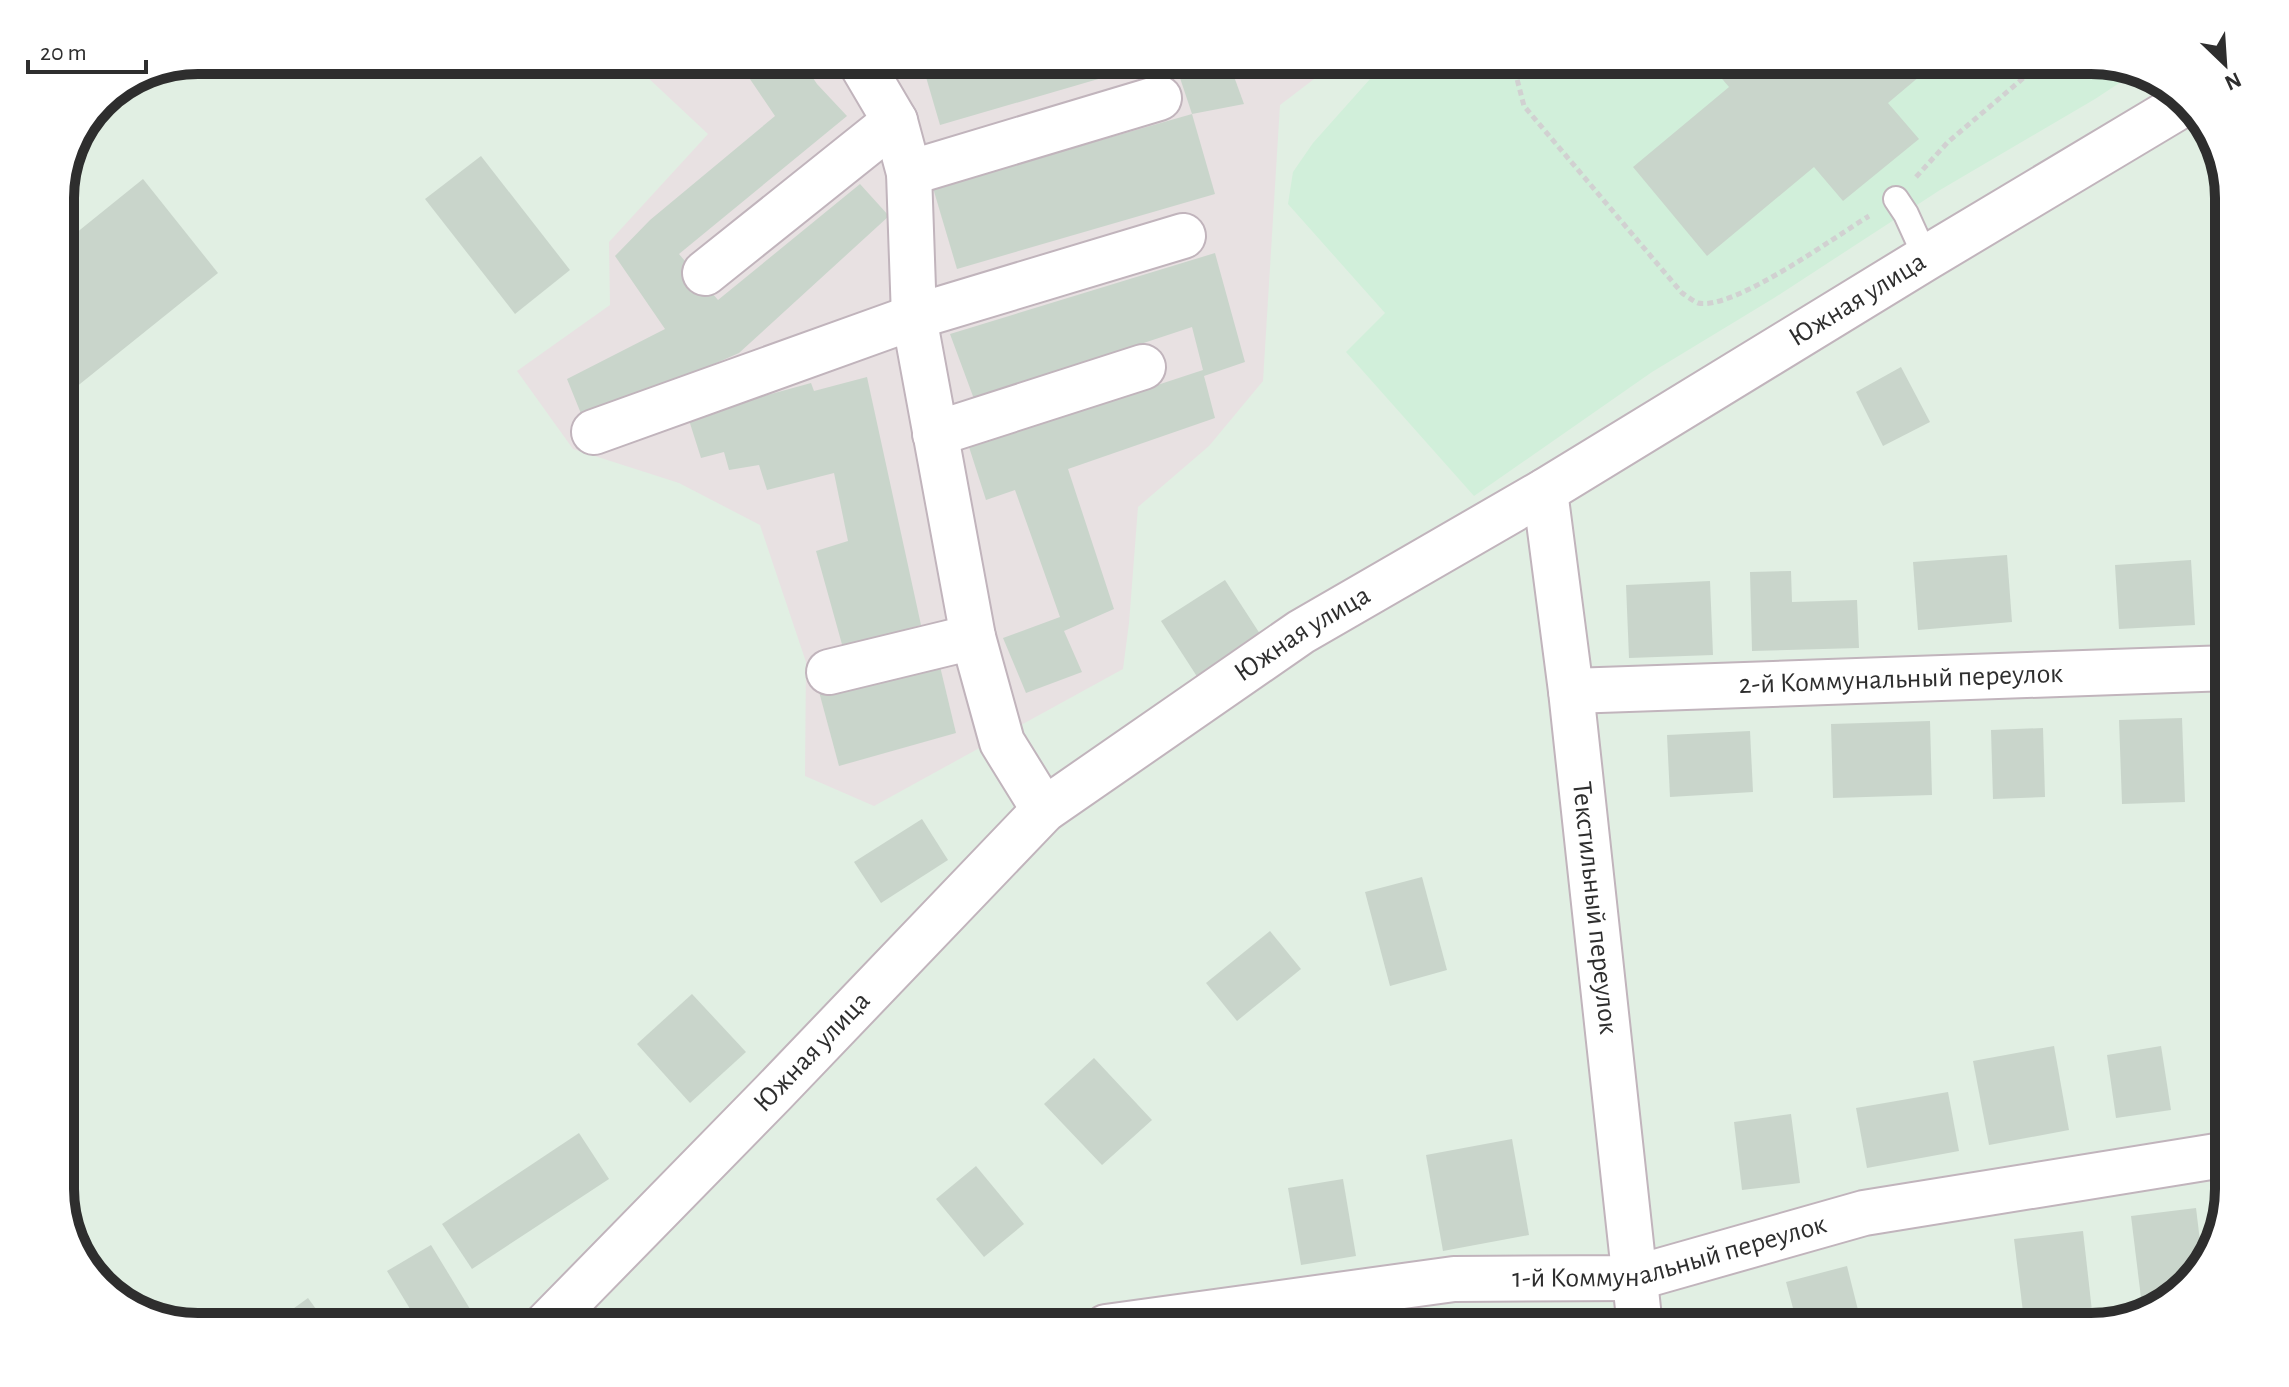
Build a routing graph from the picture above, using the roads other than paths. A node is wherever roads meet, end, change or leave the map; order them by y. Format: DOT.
graph roads {
  1 [pos="867,74"];
  2 [pos="1159,98"];
  3 [pos="2177,108"];
  4 [pos="895,121"];
  5 [pos="909,173"];
  6 [pos="1896,199"];
  7 [pos="1183,236"];
  8 [pos="1926,258"];
  9 [pos="705,273"];
  10 [pos="914,317"];
  11 [pos="1143,367"];
  12 [pos="594,432"];
  13 [pos="935,434"];
  14 [pos="1545,491"];
  15 [pos="973,637"];
  16 [pos="2215,668"];
  17 [pos="829,672"];
  18 [pos="1571,691"];
  19 [pos="1044,810"];
  20 [pos="2215,1156"];
  21 [pos="1635,1278"];
  22 [pos="558,1313"];
  23 [pos="1208,1313"];
  24 [pos="1639,1313"];
  1 -- 4 [label="street"];
  2 -- 5 [label="street"];
  3 -- 8 [label="street, Южная улица"];
  4 -- 5 [label="street"];
  4 -- 9 [label="street"];
  5 -- 10 [label="street"];
  6 -- 8 [label="lane"];
  7 -- 10 [label="street"];
  8 -- 14 [label="street, Южная улица"];
  10 -- 12 [label="street"];
  10 -- 13 [label="street"];
  11 -- 13 [label="street"];
  13 -- 15 [label="street"];
  14 -- 18 [label="street, Текстильный переулок"];
  14 -- 19 [label="street, Южная улица"];
  15 -- 17 [label="street"];
  15 -- 19 [label="street"];
  16 -- 18 [label="street, 2-й Коммунальный переулок"];
  18 -- 21 [label="street, Текстильный переулок"];
  19 -- 22 [label="street, Южная улица"];
  20 -- 21 [label="street, 1-й Коммунальный переулок"];
  21 -- 23 [label="street, 1-й Коммунальный переулок"];
  21 -- 24 [label="street, Текстильный переулок"];
}
